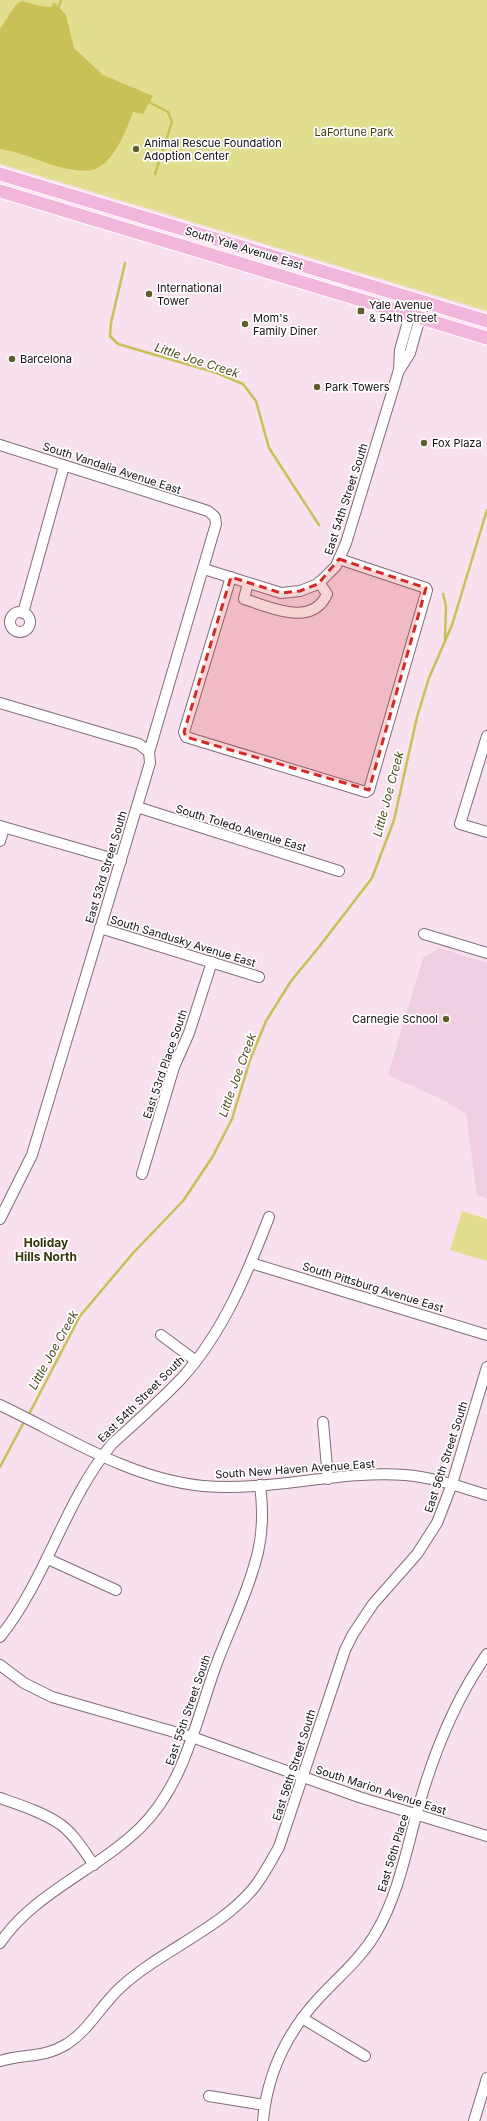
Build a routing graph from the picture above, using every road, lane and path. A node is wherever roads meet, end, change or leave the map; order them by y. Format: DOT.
graph roads {
  1 [pos="0,174"];
  2 [pos="0,191"];
  3 [pos="420,301"];
  4 [pos="415,316"];
  5 [pos="487,321"];
  6 [pos="487,338"];
  7 [pos="0,445"];
  8 [pos="64,466"];
  9 [pos="215,517"];
  10 [pos="339,559"];
  11 [pos="204,569"];
  12 [pos="231,577"];
  13 [pos="319,582"];
  14 [pos="248,583"];
  15 [pos="23,613"];
  16 [pos="0,703"];
  17 [pos="487,736"];
  18 [pos="149,752"];
  19 [pos="137,807"];
  20 [pos="2,827"];
  21 [pos="487,832"];
  22 [pos="0,841"];
  23 [pos="121,861"];
  24 [pos="339,871"];
  25 [pos="100,928"];
  26 [pos="424,934"];
  27 [pos="487,953"];
  28 [pos="212,962"];
  29 [pos="259,977"];
  30 [pos="142,1174"];
  31 [pos="269,1217"];
  32 [pos="0,1219"];
  33 [pos="252,1263"];
  34 [pos="161,1335"];
  35 [pos="487,1335"];
  36 [pos="196,1361"];
  37 [pos="487,1367"];
  38 [pos="4,1407"];
  39 [pos="323,1422"];
  40 [pos="102,1456"];
  41 [pos="328,1479"];
  42 [pos="452,1484"];
  43 [pos="260,1486"];
  44 [pos="487,1495"];
  45 [pos="48,1559"];
  46 [pos="116,1590"];
  47 [pos="0,1637"];
  48 [pos="487,1654"];
  49 [pos="0,1665"];
  50 [pos="192,1737"];
  51 [pos="303,1776"];
  52 [pos="0,1798"];
  53 [pos="417,1814"];
  54 [pos="487,1836"];
  55 [pos="94,1865"];
  56 [pos="0,1943"];
  57 [pos="302,2018"];
  58 [pos="365,2056"];
  59 [pos="0,2062"];
  60 [pos="487,2078"];
  61 [pos="209,2096"];
  62 [pos="264,2105"];
  63 [pos="263,2121"];
  64 [pos="474,2121"];
  1 -- 3 [label="main road, South Yale Avenue East"];
  2 -- 4 [label="main road, South Yale Avenue East"];
  3 -- 4 [label="street, East 54th Street South"];
  3 -- 5 [label="main road, South Yale Avenue East"];
  4 -- 6 [label="main road, South Yale Avenue East"];
  4 -- 10 [label="street, East 54th Street South"];
  7 -- 8 [label="street, South Vandalia Avenue East"];
  8 -- 9 [label="street, South Vandalia Avenue East"];
  8 -- 15 [label="street"];
  9 -- 11 [label="street, East 53rd Street South"];
  10 -- 12 [label="street"];
  10 -- 13 [label="street, East 54th Street South"];
  11 -- 12 [label="street, East 54th Street South"];
  11 -- 18 [label="street, East 53rd Street South"];
  12 -- 14 [label="street, East 54th Street South"];
  13 -- 14 [label="street, East 54th Street South"];
  13 -- 14 [label="street"];
  16 -- 18 [label="street"];
  17 -- 21 [label="street"];
  18 -- 19 [label="street, East 53rd Street South"];
  19 -- 23 [label="street, East 53rd Street South"];
  19 -- 24 [label="street, South Toledo Avenue East"];
  20 -- 22 [label="street"];
  20 -- 23 [label="street"];
  23 -- 25 [label="street, East 53rd Street South"];
  25 -- 28 [label="street, South Sandusky Avenue East"];
  25 -- 32 [label="street, East 53rd Street South"];
  26 -- 27 [label="street"];
  28 -- 29 [label="street, South Sandusky Avenue East"];
  28 -- 30 [label="street, East 53rd Place South"];
  31 -- 33 [label="street, East 54th Street South"];
  33 -- 35 [label="street, South Pittsburg Avenue East"];
  33 -- 36 [label="street, East 54th Street South"];
  34 -- 36 [label="street"];
  36 -- 40 [label="street, East 54th Street South"];
  37 -- 42 [label="street, East 56th Street South"];
  38 -- 40 [label="street, South New Haven Avenue East"];
  39 -- 41 [label="street"];
  40 -- 43 [label="street, South New Haven Avenue East"];
  40 -- 45 [label="street, East 54th Street South"];
  41 -- 42 [label="street, South New Haven Avenue East"];
  41 -- 43 [label="street, South New Haven Avenue East"];
  42 -- 44 [label="street, South New Haven Avenue East"];
  42 -- 51 [label="street, East 56th Street South"];
  43 -- 50 [label="street, East 55th Street South"];
  45 -- 46 [label="street"];
  45 -- 47 [label="street, East 54th Street South"];
  48 -- 53 [label="street, East 56th Place"];
  49 -- 50 [label="street, South Marion Avenue East"];
  50 -- 51 [label="street, South Marion Avenue East"];
  50 -- 55 [label="street, East 55th Street South"];
  51 -- 53 [label="street, South Marion Avenue East"];
  51 -- 59 [label="street, East 56th Street South"];
  52 -- 55 [label="street"];
  53 -- 54 [label="street, South Marion Avenue East"];
  53 -- 57 [label="street, East 56th Place"];
  55 -- 56 [label="street, East 55th Street South"];
  57 -- 58 [label="street"];
  57 -- 62 [label="street, East 56th Place"];
  60 -- 64 [label="street"];
  61 -- 62 [label="street"];
  62 -- 63 [label="street, East 56th Place"];
}
